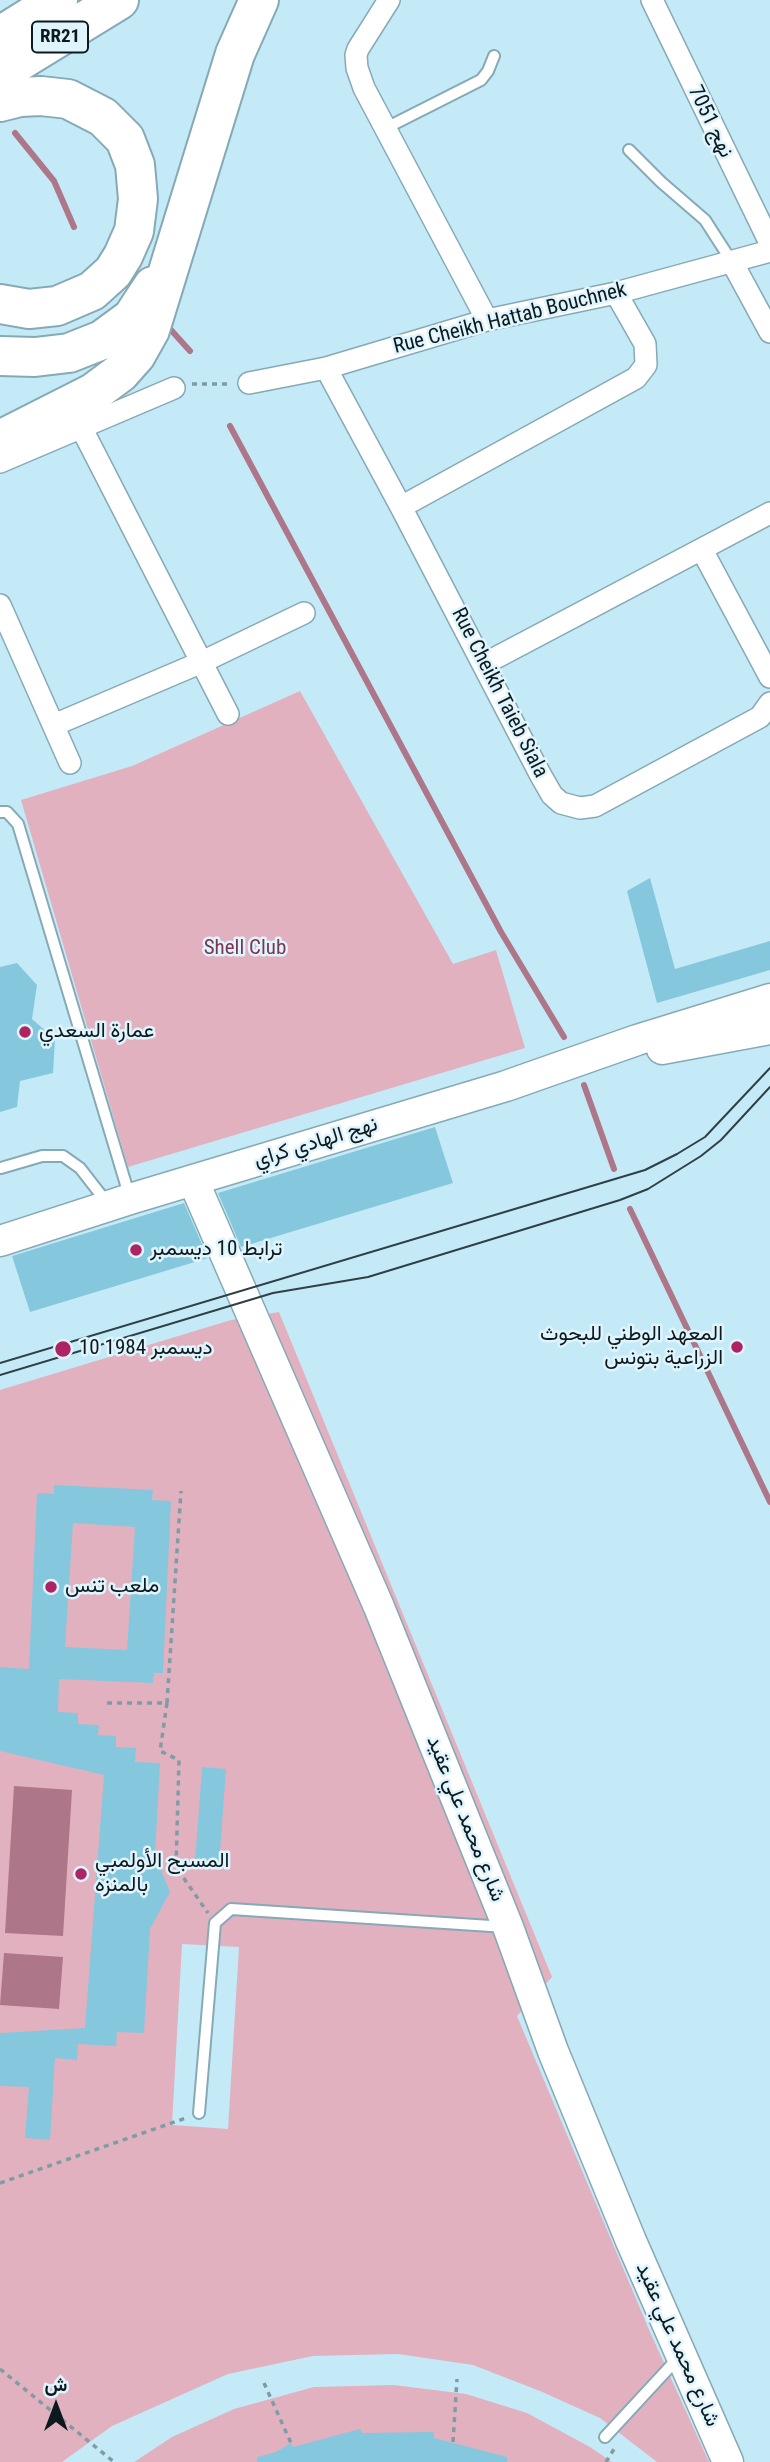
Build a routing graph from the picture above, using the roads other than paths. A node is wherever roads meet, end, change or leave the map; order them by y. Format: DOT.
graph roads {
  1 [pos="40,0"];
  2 [pos="58,0"];
  3 [pos="119,0"];
  4 [pos="259,0"];
  5 [pos="389,0"];
  6 [pos="652,0"];
  7 [pos="0,23"];
  8 [pos="0,36"];
  9 [pos="494,56"];
  10 [pos="0,73"];
  11 [pos="0,102"];
  12 [pos="386,128"];
  13 [pos="629,150"];
  14 [pos="767,231"];
  15 [pos="770,251"];
  16 [pos="170,261"];
  17 [pos="732,262"];
  18 [pos="616,293"];
  19 [pos="0,304"];
  20 [pos="487,320"];
  21 [pos="770,332"];
  22 [pos="0,356"];
  23 [pos="326,368"];
  24 [pos="249,383"];
  25 [pos="174,388"];
  26 [pos="82,429"];
  27 [pos="0,440"];
  28 [pos="0,463"];
  29 [pos="401,507"];
  30 [pos="770,513"];
  31 [pos="702,550"];
  32 [pos="0,605"];
  33 [pos="304,613"];
  34 [pos="202,662"];
  35 [pos="484,664"];
  36 [pos="770,677"];
  37 [pos="770,703"];
  38 [pos="228,714"];
  39 [pos="54,725"];
  40 [pos="70,763"];
  41 [pos="0,812"];
  42 [pos="770,999"];
  43 [pos="770,1029"];
  44 [pos="555,1069"];
  45 [pos="1,1168"];
  46 [pos="193,1180"];
  47 [pos="120,1202"];
  48 [pos="77,1215"];
  49 [pos="0,1233"];
  50 [pos="0,1241"];
  51 [pos="508,1927"];
  52 [pos="199,2113"];
  53 [pos="681,2354"];
  54 [pos="606,2437"];
  55 [pos="728,2462"];
  1 -- 7 [label="highway"];
  2 -- 8 [label="highway, RR21"];
  3 -- 10 [label="highway, RR21"];
  4 -- 16 [label="highway"];
  5 -- 12 [label="street"];
  6 -- 14 [label="street, نهج 7051"];
  9 -- 12 [label="lane"];
  11 -- 19 [label="highway"];
  12 -- 20 [label="street"];
  13 -- 17 [label="lane"];
  15 -- 17 [label="street, Rue Cheikh Hattab Bouchnek"];
  16 -- 22 [label="highway"];
  16 -- 27 [label="highway"];
  17 -- 18 [label="street, Rue Cheikh Hattab Bouchnek"];
  17 -- 21 [label="street"];
  18 -- 20 [label="street, Rue Cheikh Hattab Bouchnek"];
  18 -- 29 [label="street"];
  20 -- 23 [label="street, Rue Cheikh Hattab Bouchnek"];
  23 -- 24 [label="street, Rue Cheikh Hattab Bouchnek"];
  23 -- 29 [label="street, Rue Cheikh Taieb Siala"];
  25 -- 26 [label="street"];
  26 -- 28 [label="street"];
  26 -- 34 [label="street"];
  29 -- 35 [label="street, Rue Cheikh Taieb Siala"];
  30 -- 31 [label="street"];
  31 -- 35 [label="street"];
  31 -- 36 [label="street"];
  32 -- 39 [label="street"];
  33 -- 34 [label="street"];
  34 -- 38 [label="street"];
  34 -- 39 [label="street"];
  35 -- 37 [label="street, Rue Cheikh Taieb Siala"];
  39 -- 40 [label="street"];
  41 -- 47 [label="lane"];
  42 -- 44 [label="street, نهج الهادي كراي"];
  43 -- 44 [label="street, نهج الهادي كراي"];
  44 -- 46 [label="street, نهج الهادي كراي"];
  45 -- 47 [label="lane"];
  46 -- 47 [label="street, نهج الهادي كراي"];
  46 -- 51 [label="street, شارع محمد علي عقيد"];
  47 -- 48 [label="street, نهج الهادي كراي"];
  48 -- 49 [label="street, نهج الهادي كراي"];
  48 -- 50 [label="street, نهج الهادي كراي"];
  51 -- 52 [label="lane"];
  51 -- 53 [label="street, شارع محمد علي عقيد"];
  53 -- 54 [label="lane"];
  53 -- 55 [label="street, شارع محمد علي عقيد"];
}
